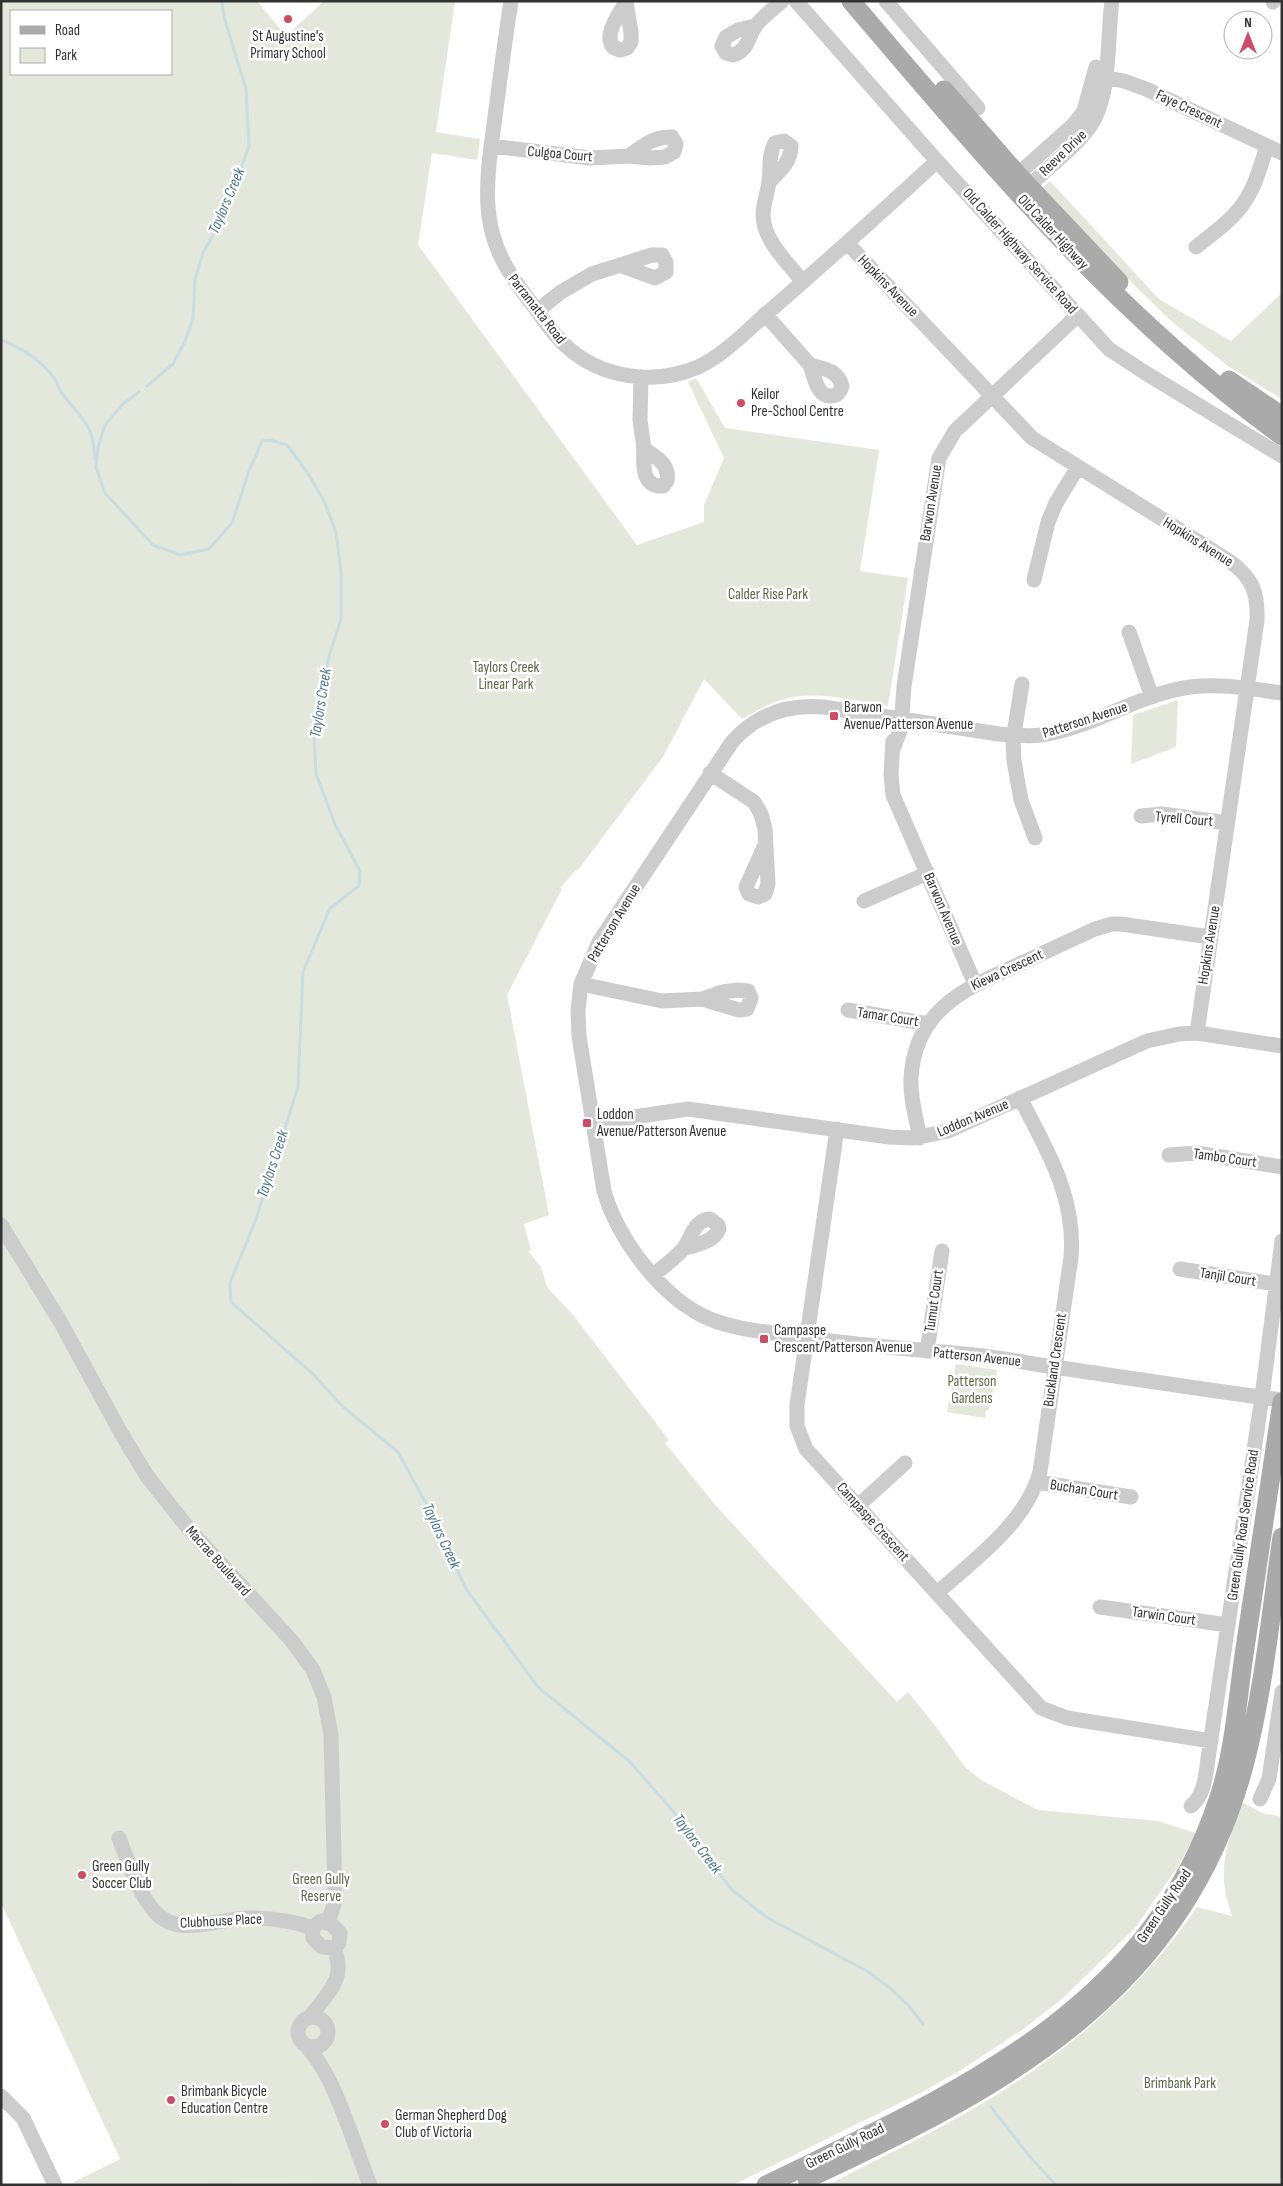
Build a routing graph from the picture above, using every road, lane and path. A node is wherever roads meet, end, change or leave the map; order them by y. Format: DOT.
graph roads {
  1 [pos="512,1"];
  2 [pos="782,1"];
  3 [pos="796,1"];
  4 [pos="851,1"];
  5 [pos="865,1"];
  6 [pos="886,1"];
  7 [pos="1112,1"];
  8 [pos="755,26"];
  9 [pos="1100,77"];
  10 [pos="978,108"];
  11 [pos="491,146"];
  12 [pos="1266,146"];
  13 [pos="1282,153"];
  14 [pos="629,156"];
  15 [pos="938,162"];
  16 [pos="769,182"];
  17 [pos="1020,183"];
  18 [pos="848,244"];
  19 [pos="1196,247"];
  20 [pos="622,266"];
  21 [pos="803,282"];
  22 [pos="537,311"];
  23 [pos="766,314"];
  24 [pos="1078,315"];
  25 [pos="810,365"];
  26 [pos="641,377"];
  27 [pos="1246,393"];
  28 [pos="992,396"];
  29 [pos="1282,412"];
  30 [pos="1282,416"];
  31 [pos="1282,436"];
  32 [pos="644,449"];
  33 [pos="1282,456"];
  34 [pos="1078,467"];
  35 [pos="1034,580"];
  36 [pos="1129,632"];
  37 [pos="1022,684"];
  38 [pos="1246,688"];
  39 [pos="1282,693"];
  40 [pos="1152,697"];
  41 [pos="898,718"];
  42 [pos="1014,735"];
  43 [pos="710,773"];
  44 [pos="1140,816"];
  45 [pos="1227,823"];
  46 [pos="1035,838"];
  47 [pos="764,847"];
  48 [pos="928,873"];
  49 [pos="864,902"];
  50 [pos="1210,937"];
  51 [pos="581,984"];
  52 [pos="975,984"];
  53 [pos="702,999"];
  54 [pos="848,1010"];
  55 [pos="929,1024"];
  56 [pos="1196,1033"];
  57 [pos="1282,1046"];
  58 [pos="1020,1098"];
  59 [pos="593,1123"];
  60 [pos="838,1130"];
  61 [pos="920,1138"];
  62 [pos="1169,1155"];
  63 [pos="1282,1167"];
  64 [pos="1,1225"];
  65 [pos="1282,1241"];
  66 [pos="684,1248"];
  67 [pos="942,1251"];
  68 [pos="1180,1269"];
  69 [pos="654,1275"];
  70 [pos="1275,1284"];
  71 [pos="806,1338"];
  72 [pos="927,1352"];
  73 [pos="1054,1367"];
  74 [pos="1262,1397"];
  75 [pos="1282,1401"];
  76 [pos="905,1463"];
  77 [pos="1037,1482"];
  78 [pos="1131,1497"];
  79 [pos="858,1505"];
  80 [pos="1282,1537"];
  81 [pos="937,1593"];
  82 [pos="1100,1607"];
  83 [pos="1228,1624"];
  84 [pos="1282,1692"];
  85 [pos="1211,1741"];
  86 [pos="1260,1798"];
  87 [pos="1191,1806"];
  88 [pos="119,1838"];
  89 [pos="328,1922"];
  90 [pos="312,1928"];
  91 [pos="334,1948"];
  92 [pos="324,1999"];
  93 [pos="310,2017"];
  94 [pos="324,2022"];
  95 [pos="325,2041"];
  96 [pos="307,2046"];
  97 [pos="330,2083"];
  98 [pos="1,2096"];
  99 [pos="55,2185"];
  100 [pos="370,2185"];
  101 [pos="766,2185"];
  102 [pos="795,2185"];
  1 -- 11 [label="street, Parramatta Road"];
  2 -- 8 [label="street"];
  3 -- 15 [label="street, Old Calder Highway Service Road"];
  4 -- 17 [label="main road, Old Calder Highway"];
  5 -- 17 [label="main road, Old Calder Highway"];
  6 -- 10 [label="street"];
  7 -- 9 [label="street, Reeve Drive"];
  9 -- 12 [label="street, Faye Crescent"];
  9 -- 17 [label="street, Reeve Drive"];
  11 -- 14 [label="street, Culgoa Court"];
  11 -- 22 [label="street, Parramatta Road"];
  12 -- 13 [label="street, Faye Crescent"];
  12 -- 19 [label="street"];
  15 -- 18 [label="street, Parramatta Road"];
  15 -- 24 [label="street, Old Calder Highway Service Road"];
  16 -- 21 [label="street"];
  17 -- 27 [label="main road, Old Calder Highway"];
  17 -- 31 [label="main road, Old Calder Highway"];
  18 -- 21 [label="street, Parramatta Road"];
  18 -- 28 [label="street, Hopkins Avenue"];
  20 -- 22 [label="street"];
  21 -- 23 [label="street, Parramatta Road"];
  22 -- 26 [label="street, Parramatta Road"];
  23 -- 25 [label="street"];
  23 -- 26 [label="street, Parramatta Road"];
  24 -- 28 [label="street, Barwon Avenue"];
  24 -- 33 [label="street, Old Calder Highway Service Road"];
  26 -- 32 [label="street"];
  27 -- 29 [label="main road"];
  27 -- 30 [label="main road, Old Calder Highway"];
  28 -- 34 [label="street, Hopkins Avenue"];
  28 -- 41 [label="street, Barwon Avenue"];
  34 -- 35 [label="street"];
  34 -- 38 [label="street, Hopkins Avenue"];
  36 -- 40 [label="street"];
  37 -- 42 [label="street"];
  38 -- 39 [label="street, Patterson Avenue"];
  38 -- 40 [label="street, Patterson Avenue"];
  38 -- 45 [label="street, Hopkins Avenue"];
  40 -- 42 [label="street, Patterson Avenue"];
  41 -- 42 [label="street, Patterson Avenue"];
  41 -- 43 [label="street, Patterson Avenue"];
  41 -- 48 [label="street, Barwon Avenue"];
  42 -- 46 [label="street"];
  43 -- 47 [label="street"];
  43 -- 51 [label="street, Patterson Avenue"];
  44 -- 45 [label="street, Tyrell Court"];
  45 -- 50 [label="street, Hopkins Avenue"];
  48 -- 49 [label="street"];
  48 -- 52 [label="street, Barwon Avenue"];
  50 -- 52 [label="street, Kiewa Crescent"];
  50 -- 56 [label="street, Hopkins Avenue"];
  51 -- 53 [label="street"];
  51 -- 59 [label="street, Patterson Avenue"];
  52 -- 55 [label="street, Kiewa Crescent"];
  54 -- 55 [label="street, Tamar Court"];
  55 -- 61 [label="street, Kiewa Crescent"];
  56 -- 57 [label="street, Loddon Avenue"];
  56 -- 58 [label="street, Loddon Avenue"];
  58 -- 61 [label="street, Loddon Avenue"];
  58 -- 73 [label="street, Buckland Crescent"];
  59 -- 60 [label="street, Loddon Avenue"];
  59 -- 69 [label="street, Patterson Avenue"];
  60 -- 61 [label="street, Loddon Avenue"];
  60 -- 71 [label="street, Campaspe Crescent"];
  62 -- 63 [label="street, Tambo Court"];
  64 -- 89 [label="street, Macrae Boulevard"];
  65 -- 70 [label="street, Green Gully Road Service Road"];
  66 -- 69 [label="street"];
  67 -- 72 [label="street, Tumut Court"];
  68 -- 70 [label="street, Tanjil Court"];
  69 -- 71 [label="street, Patterson Avenue"];
  70 -- 74 [label="street, Green Gully Road Service Road"];
  71 -- 72 [label="street, Patterson Avenue"];
  71 -- 79 [label="street, Campaspe Crescent"];
  72 -- 73 [label="street, Patterson Avenue"];
  73 -- 74 [label="street, Patterson Avenue"];
  73 -- 77 [label="street, Buckland Crescent"];
  74 -- 75 [label="street, Patterson Avenue"];
  74 -- 83 [label="street, Green Gully Road Service Road"];
  75 -- 101 [label="main road, Green Gully Road"];
  76 -- 79 [label="street"];
  77 -- 78 [label="street, Buchan Court"];
  77 -- 81 [label="street, Buckland Crescent"];
  79 -- 81 [label="street, Campaspe Crescent"];
  80 -- 102 [label="main road, Green Gully Road"];
  81 -- 85 [label="street, Campaspe Crescent"];
  82 -- 83 [label="street, Tarwin Court"];
  83 -- 85 [label="street, Green Gully Road Service Road"];
  84 -- 86 [label="street"];
  85 -- 87 [label="street, Green Gully Road Service Road"];
  88 -- 90 [label="street, Clubhouse Place"];
  89 -- 90 [label="street"];
  89 -- 91 [label="street"];
  90 -- 91 [label="street"];
  91 -- 92 [label="street"];
  92 -- 93 [label="street"];
  92 -- 94 [label="street"];
  93 -- 94 [label="street"];
  93 -- 96 [label="street"];
  94 -- 95 [label="street"];
  95 -- 96 [label="street"];
  95 -- 97 [label="street"];
  96 -- 97 [label="street"];
  97 -- 100 [label="street"];
  98 -- 99 [label="street"];
}
